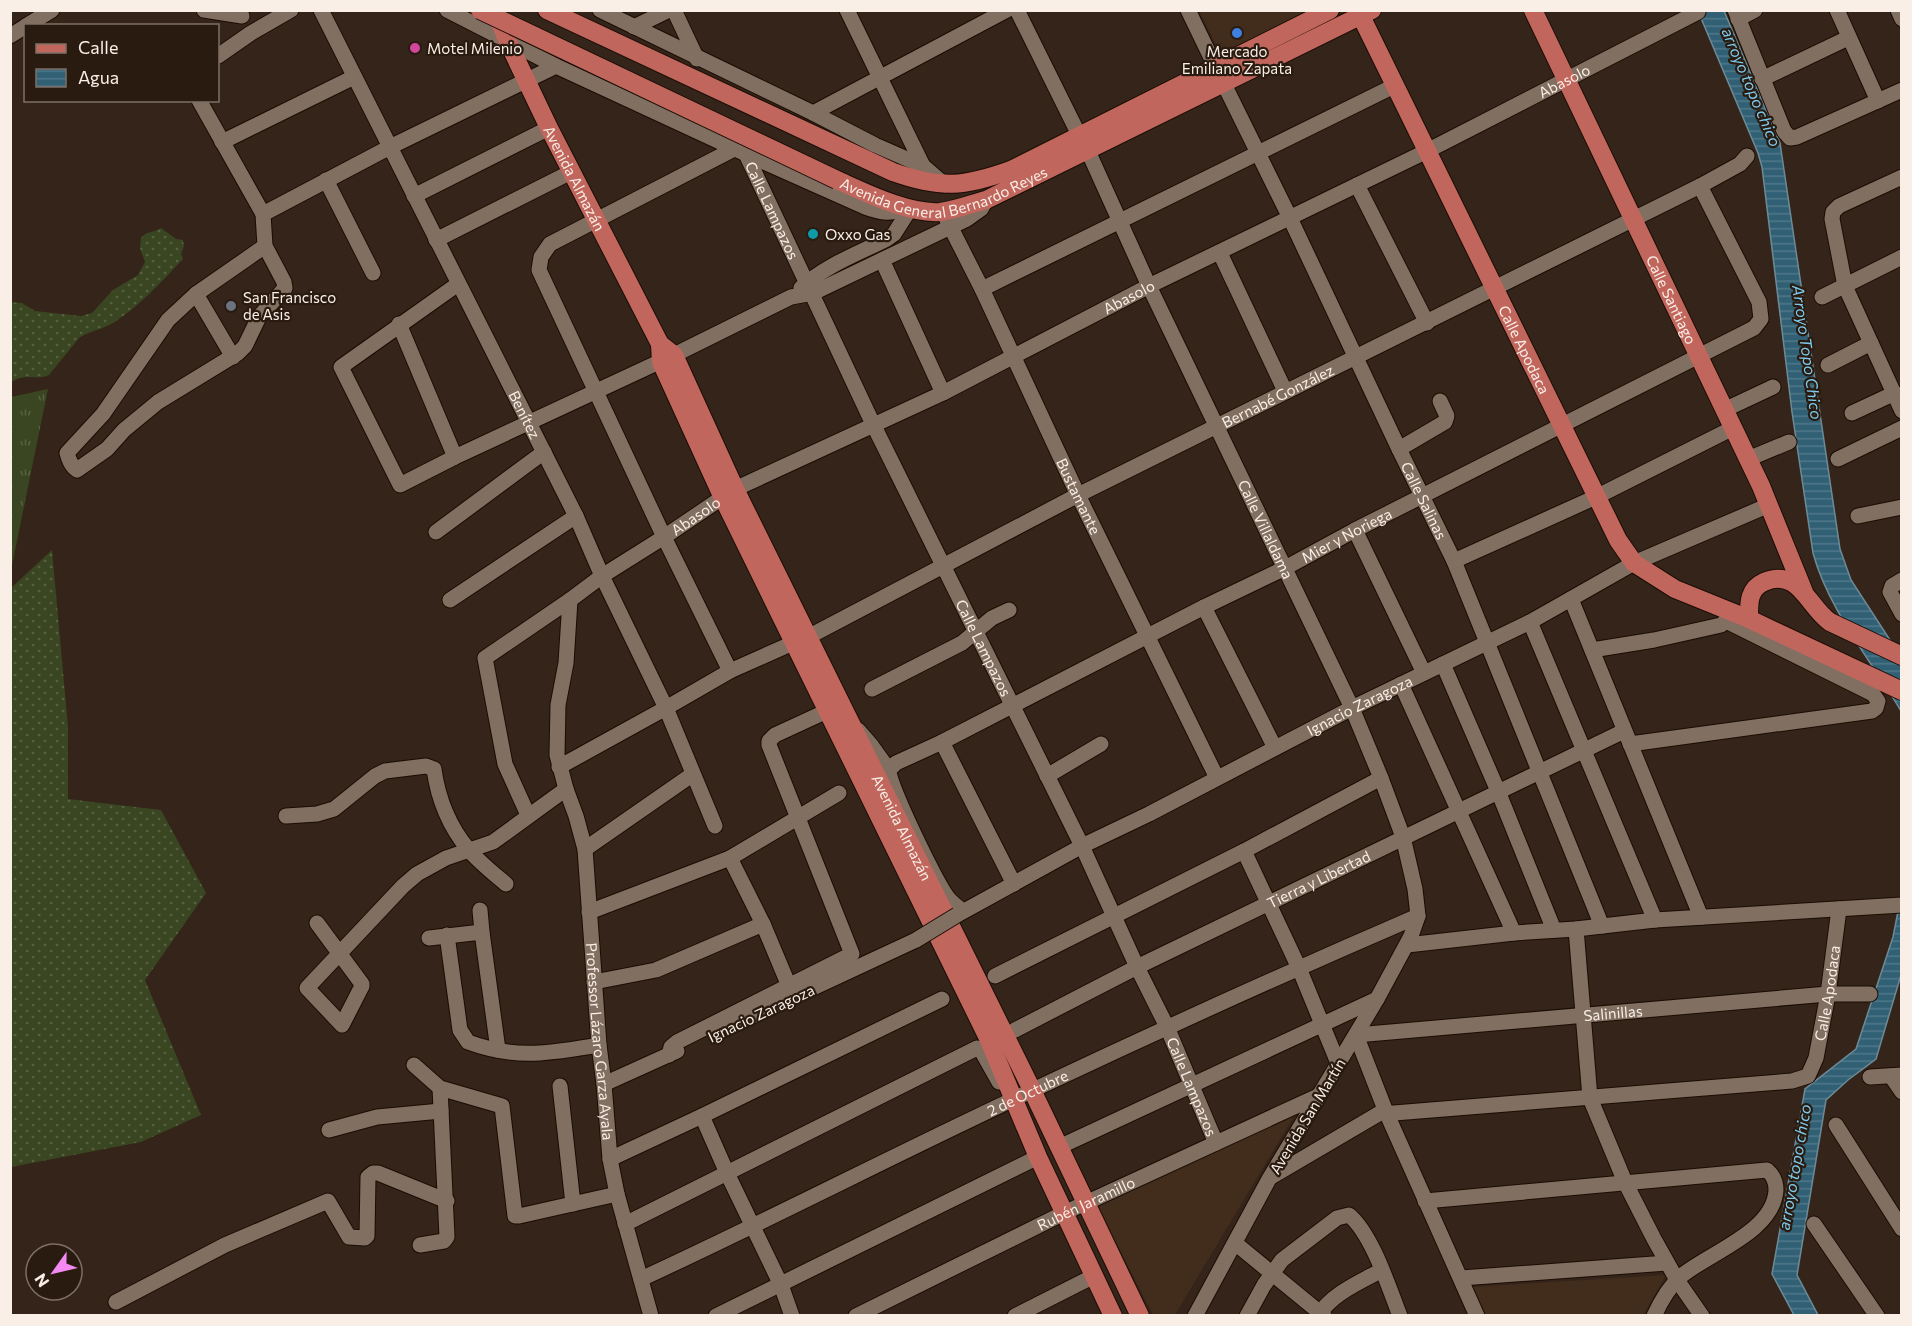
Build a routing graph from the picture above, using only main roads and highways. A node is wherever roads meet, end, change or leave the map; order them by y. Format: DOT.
graph roads {
  1 [pos="480,10"];
  2 [pos="495,10"];
  3 [pos="547,10"];
  4 [pos="1330,10"];
  5 [pos="1533,10"];
  6 [pos="1364,13"];
  7 [pos="1220,76"];
  8 [pos="1084,144"];
  9 [pos="1804,592"];
  10 [pos="1749,619"];
  11 [pos="801,640"];
  12 [pos="1902,656"];
  13 [pos="1902,691"];
  14 [pos="1113,1316"];
  15 [pos="1140,1316"];
  1 -- 8 [label="main road, Avenida General Bernardo Reyes, bridge"];
  2 -- 11 [label="main road, Avenida Almazán"];
  3 -- 8 [label="main road, Avenida General Bernardo Reyes"];
  4 -- 7 [label="main road, Avenida General Bernardo Reyes"];
  5 -- 9 [label="main road, Calle Santiago"];
  6 -- 7 [label="main road, Avenida General Bernardo Reyes"];
  6 -- 10 [label="main road, Calle Apodaca"];
  7 -- 8 [label="main road, Avenida General Bernardo Reyes"];
  9 -- 10 [label="main road"];
  9 -- 12 [label="main road"];
  10 -- 13 [label="main road, Calle Apodaca"];
  11 -- 14 [label="main road, Avenida Almazán"];
  11 -- 15 [label="main road, Avenida Almazán"];
}
